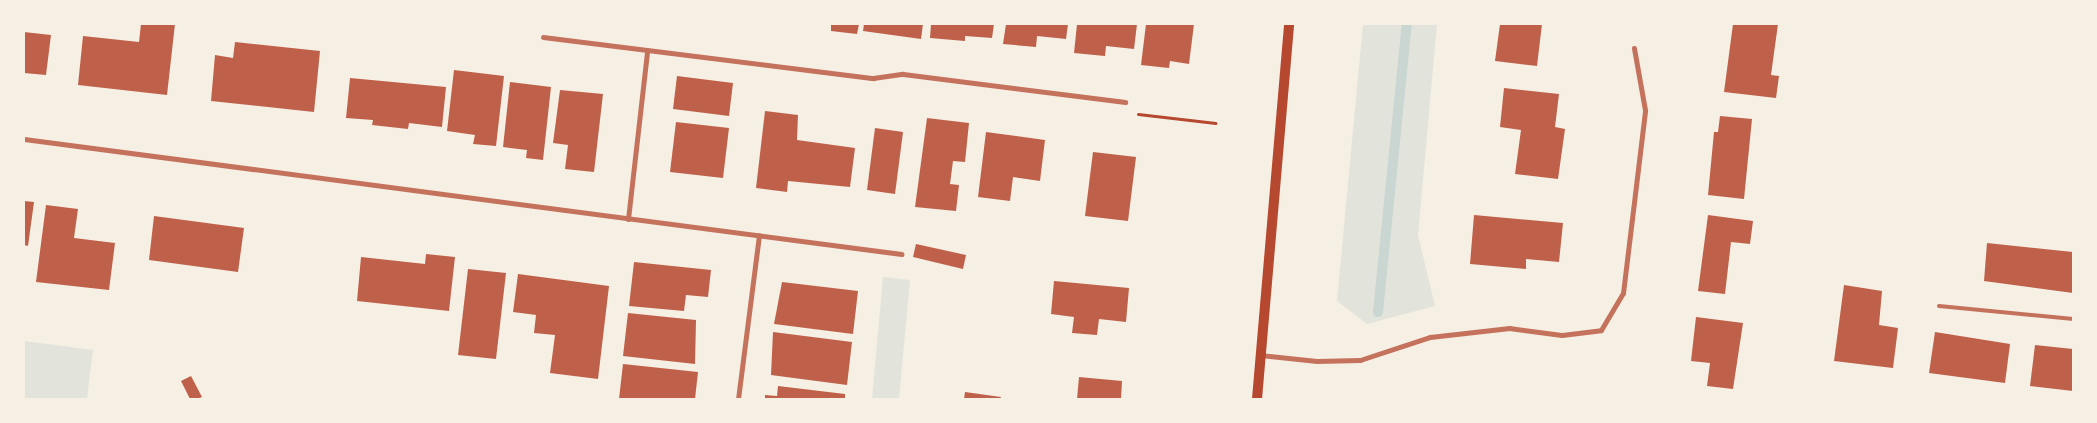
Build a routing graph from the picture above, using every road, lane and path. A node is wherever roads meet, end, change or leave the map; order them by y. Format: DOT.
graph roads {
  1 [pos="1289,24"];
  2 [pos="543,38"];
  3 [pos="1634,48"];
  4 [pos="647,52"];
  5 [pos="1124,102"];
  6 [pos="1215,123"];
  7 [pos="24,139"];
  8 [pos="628,219"];
  9 [pos="759,235"];
  10 [pos="901,254"];
  11 [pos="1938,306"];
  12 [pos="2073,319"];
  13 [pos="1260,355"];
  14 [pos="738,399"];
  15 [pos="1257,399"];
  1 -- 13 [label="main road"];
  2 -- 4 [label="street"];
  3 -- 13 [label="street"];
  4 -- 5 [label="street"];
  4 -- 8 [label="street"];
  5 -- 6 [label="path"];
  7 -- 8 [label="street"];
  8 -- 9 [label="street"];
  9 -- 10 [label="street"];
  9 -- 14 [label="street"];
  11 -- 12 [label="lane"];
  13 -- 15 [label="main road"];
}
